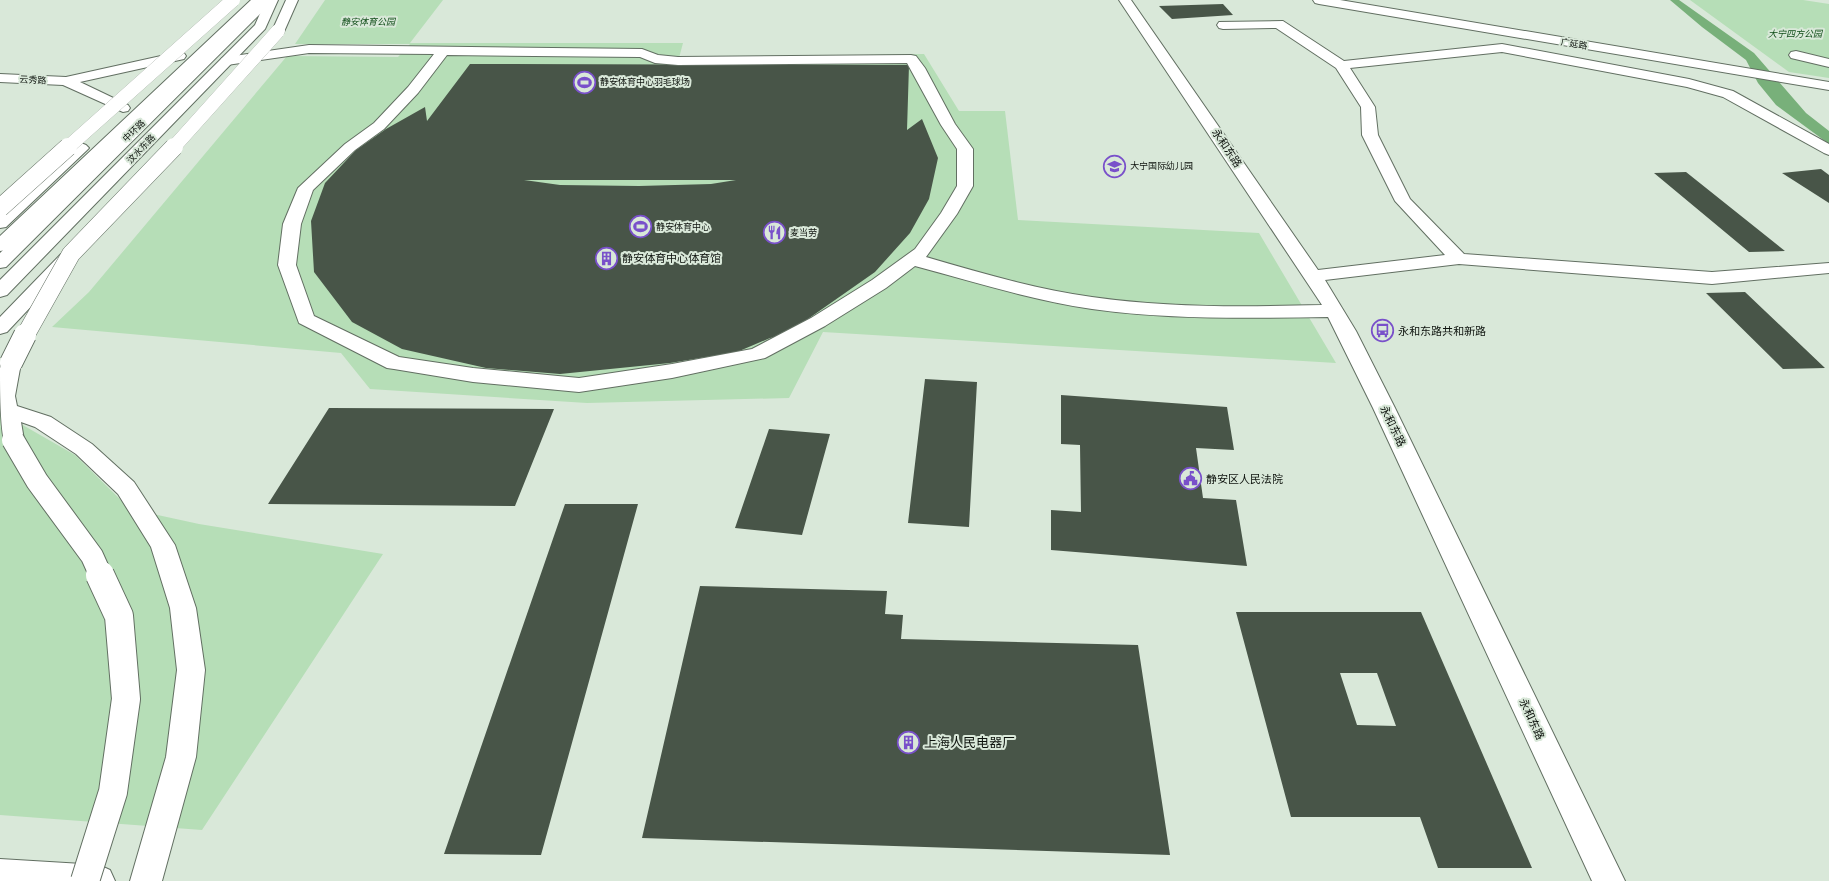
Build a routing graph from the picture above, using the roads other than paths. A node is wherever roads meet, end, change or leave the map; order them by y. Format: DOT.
graph roads {
  1 [pos="228,0"];
  2 [pos="233,0"];
  3 [pos="240,0"];
  4 [pos="258,0"];
  5 [pos="268,0"];
  6 [pos="272,0"];
  7 [pos="292,0"];
  8 [pos="1125,0"];
  9 [pos="1324,1"];
  10 [pos="1223,25"];
  11 [pos="1597,48"];
  12 [pos="444,50"];
  13 [pos="1796,55"];
  14 [pos="179,56"];
  15 [pos="227,61"];
  16 [pos="1829,63"];
  17 [pos="1341,65"];
  18 [pos="1596,66"];
  19 [pos="0,78"];
  20 [pos="66,82"];
  21 [pos="1829,86"];
  22 [pos="123,108"];
  23 [pos="1829,150"];
  24 [pos="0,190"];
  25 [pos="18,206"];
  26 [pos="0,208"];
  27 [pos="0,217"];
  28 [pos="0,222"];
  29 [pos="0,246"];
  30 [pos="71,254"];
  31 [pos="912,259"];
  32 [pos="1459,259"];
  33 [pos="0,263"];
  34 [pos="1829,268"];
  35 [pos="1313,276"];
  36 [pos="0,291"];
  37 [pos="1334,311"];
  38 [pos="0,328"];
  39 [pos="0,408"];
  40 [pos="0,875"];
  41 [pos="84,881"];
  42 [pos="99,881"];
  43 [pos="146,881"];
  44 [pos="1609,881"];
  1 -- 24 [label="main road"];
  2 -- 26 [label="main road, bridge"];
  3 -- 14 [label="main road"];
  4 -- 29 [label="main road"];
  5 -- 33 [label="main road, 中环路"];
  6 -- 15 [label="main road, 汶水东路"];
  7 -- 30 [label="main road, bridge"];
  8 -- 35 [label="main road, 永和东路"];
  9 -- 11 [label="main road, 广延路"];
  10 -- 17 [label="main road"];
  11 -- 18 [label="main road"];
  11 -- 21 [label="main road, 广延路"];
  12 -- 15 [label="main road"];
  12 -- 31 [label="main road"];
  12 -- 31 [label="main road"];
  13 -- 16 [label="main road"];
  14 -- 20 [label="main road"];
  14 -- 22 [label="main road"];
  15 -- 36 [label="main road, 汶水东路"];
  17 -- 18 [label="main road"];
  17 -- 32 [label="main road"];
  18 -- 23 [label="main road"];
  19 -- 20 [label="main road, 云秀路"];
  20 -- 22 [label="main road"];
  22 -- 25 [label="main road"];
  25 -- 27 [label="main road"];
  25 -- 28 [label="main road"];
  30 -- 38 [label="main road, bridge"];
  30 -- 41 [label="main road, bridge"];
  31 -- 37 [label="main road"];
  32 -- 34 [label="main road"];
  32 -- 35 [label="main road"];
  35 -- 37 [label="main road, 永和东路"];
  37 -- 44 [label="main road, 永和东路"];
  39 -- 43 [label="main road"];
  40 -- 42 [label="main road"];
}
